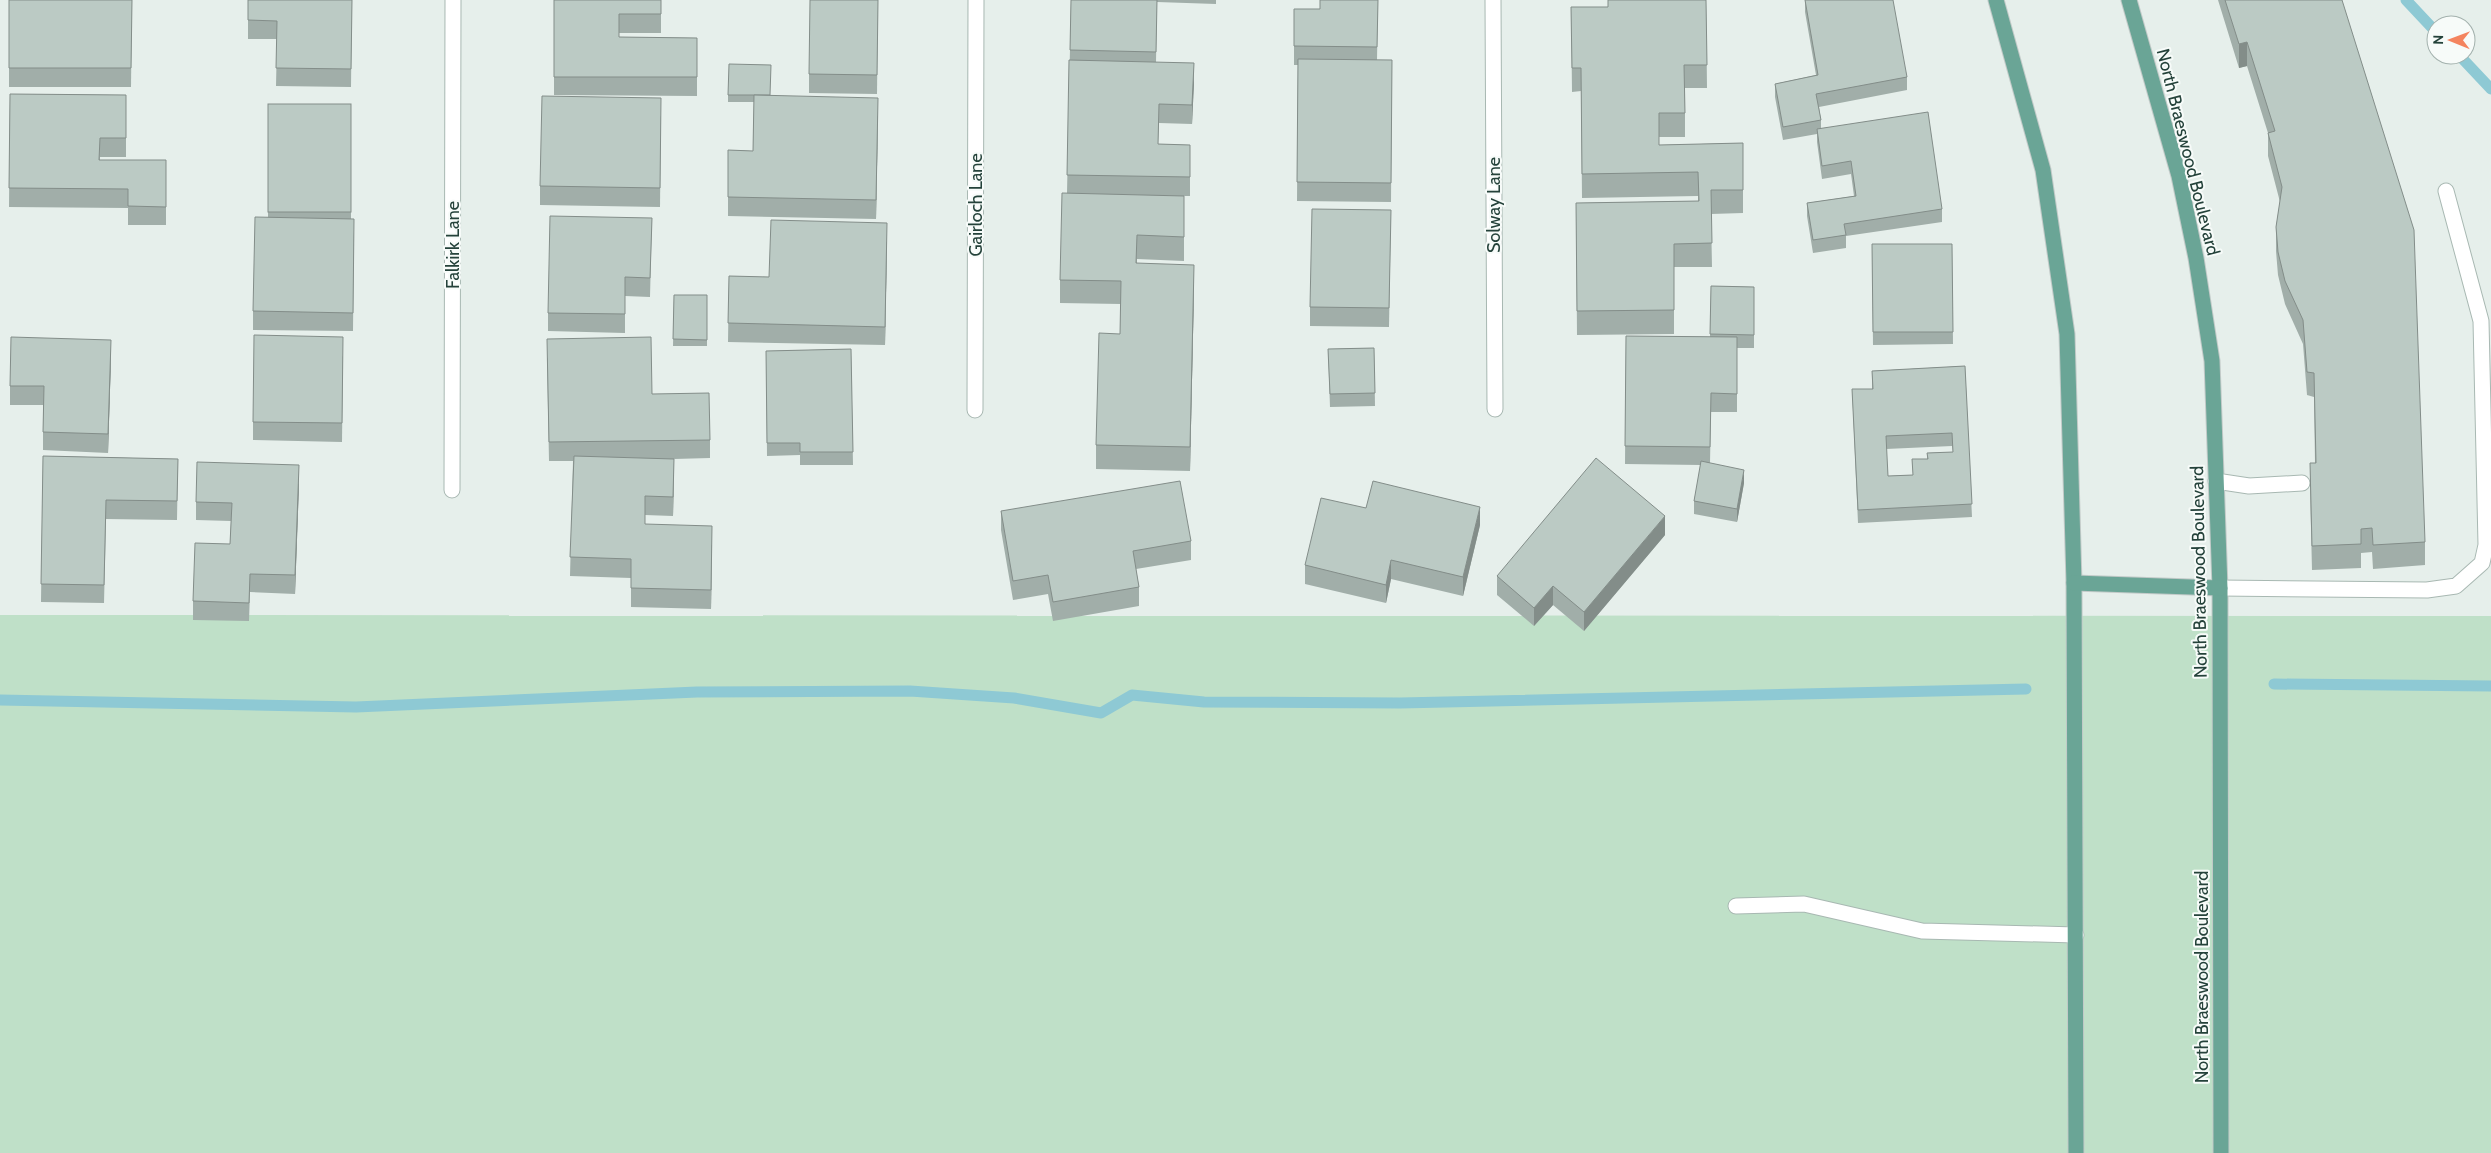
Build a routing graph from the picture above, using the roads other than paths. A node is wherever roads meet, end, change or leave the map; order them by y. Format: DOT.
graph roads {
  1 [pos="453,0"];
  2 [pos="976,0"];
  3 [pos="1493,0"];
  4 [pos="1996,0"];
  5 [pos="2129,0"];
  6 [pos="2446,191"];
  7 [pos="2486,321"];
  8 [pos="1495,409"];
  9 [pos="975,410"];
  10 [pos="2487,445"];
  11 [pos="2216,481"];
  12 [pos="2302,483"];
  13 [pos="452,490"];
  14 [pos="2486,563"];
  15 [pos="2074,583"];
  16 [pos="2220,588"];
  17 [pos="1736,906"];
  18 [pos="2076,935"];
  19 [pos="2076,1153"];
  20 [pos="2221,1153"];
  1 -- 13 [label="street, Falkirk Lane"];
  2 -- 9 [label="street, Gairloch Lane"];
  3 -- 8 [label="street, Solway Lane"];
  4 -- 15 [label="main road"];
  5 -- 11 [label="main road, North Braeswood Boulevard"];
  6 -- 7 [label="street"];
  7 -- 10 [label="street"];
  10 -- 14 [label="street"];
  11 -- 12 [label="street"];
  11 -- 16 [label="main road, North Braeswood Boulevard"];
  14 -- 16 [label="street"];
  15 -- 16 [label="main road"];
  15 -- 18 [label="main road"];
  16 -- 20 [label="main road, North Braeswood Boulevard"];
  17 -- 18 [label="street"];
  18 -- 19 [label="main road"];
}
